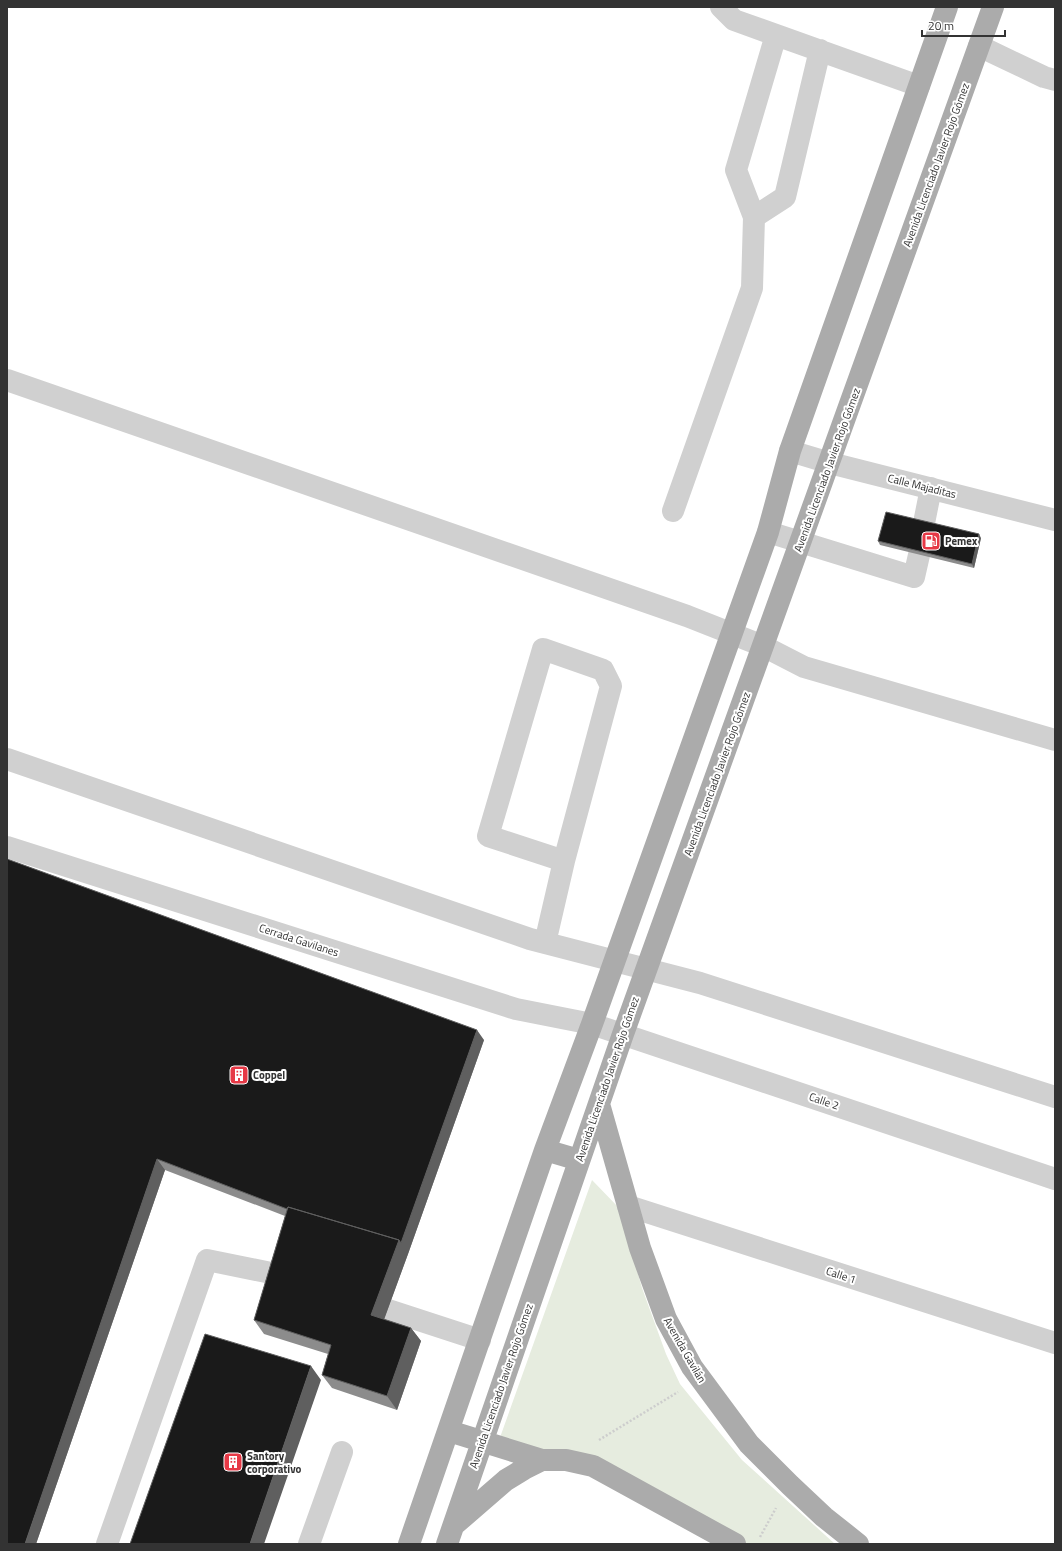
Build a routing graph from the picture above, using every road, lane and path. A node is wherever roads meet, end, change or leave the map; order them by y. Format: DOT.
graph roads {
  1 [pos="721,7"];
  2 [pos="993,7"];
  3 [pos="944,8"];
  4 [pos="776,35"];
  5 [pos="978,46"];
  6 [pos="820,50"];
  7 [pos="1055,80"];
  8 [pos="919,86"];
  9 [pos="754,217"];
  10 [pos="7,380"];
  11 [pos="790,451"];
  12 [pos="830,462"];
  13 [pos="931,488"];
  14 [pos="673,511"];
  15 [pos="1055,520"];
  16 [pos="924,523"];
  17 [pos="768,532"];
  18 [pos="800,543"];
  19 [pos="919,555"];
  20 [pos="732,634"];
  21 [pos="763,646"];
  22 [pos="1055,740"];
  23 [pos="7,759"];
  24 [pos="7,847"];
  25 [pos="564,861"];
  26 [pos="545,943"];
  27 [pos="614,962"];
  28 [pos="646,970"];
  29 [pos="592,1024"];
  30 [pos="623,1034"];
  31 [pos="1055,1097"];
  32 [pos="599,1104"];
  33 [pos="545,1150"];
  34 [pos="579,1160"];
  35 [pos="1055,1179"];
  36 [pos="628,1206"];
  37 [pos="281,1275"];
  38 [pos="388,1310"];
  39 [pos="480,1340"];
  40 [pos="1055,1343"];
  41 [pos="700,1379"];
  42 [pos="449,1431"];
  43 [pos="483,1440"];
  44 [pos="598,1440"];
  45 [pos="342,1452"];
  46 [pos="542,1460"];
  47 [pos="790,1485"];
  48 [pos="450,1535"];
  49 [pos="760,1538"];
  50 [pos="107,1544"];
  51 [pos="309,1544"];
  52 [pos="409,1544"];
  53 [pos="735,1544"];
  54 [pos="858,1544"];
  1 -- 4 [label="street"];
  2 -- 5 [label="main road, Avenida Licenciado Javier Rojo Gómez"];
  3 -- 8 [label="main road"];
  4 -- 6 [label="street"];
  4 -- 9 [label="street"];
  5 -- 7 [label="street"];
  5 -- 12 [label="main road, Avenida Licenciado Javier Rojo Gómez"];
  6 -- 8 [label="street"];
  6 -- 9 [label="street"];
  8 -- 11 [label="main road"];
  9 -- 14 [label="street"];
  10 -- 20 [label="street"];
  11 -- 12 [label="street, Calle Majaditas"];
  11 -- 17 [label="main road"];
  12 -- 13 [label="street, Calle Majaditas"];
  12 -- 18 [label="main road, Avenida Licenciado Javier Rojo Gómez"];
  13 -- 15 [label="street, Calle Majaditas"];
  13 -- 16 [label="street"];
  17 -- 18 [label="street"];
  17 -- 20 [label="main road"];
  18 -- 19 [label="street"];
  18 -- 21 [label="main road, Avenida Licenciado Javier Rojo Gómez"];
  20 -- 21 [label="street"];
  20 -- 27 [label="main road"];
  21 -- 22 [label="street"];
  21 -- 28 [label="main road, Avenida Licenciado Javier Rojo Gómez"];
  23 -- 26 [label="street"];
  24 -- 29 [label="street, Cerrada Gavilanes"];
  25 -- 25 [label="street"];
  25 -- 26 [label="street"];
  26 -- 27 [label="street"];
  27 -- 28 [label="street"];
  27 -- 29 [label="main road"];
  28 -- 30 [label="main road, Avenida Licenciado Javier Rojo Gómez"];
  28 -- 31 [label="street"];
  29 -- 30 [label="street, Calle 2"];
  29 -- 33 [label="main road"];
  30 -- 32 [label="main road, Avenida Licenciado Javier Rojo Gómez"];
  30 -- 35 [label="street, Calle 2"];
  32 -- 34 [label="main road, Avenida Licenciado Javier Rojo Gómez"];
  32 -- 36 [label="main road, Avenida Gavilán"];
  33 -- 34 [label="main road"];
  33 -- 39 [label="main road"];
  34 -- 43 [label="main road, Avenida Licenciado Javier Rojo Gómez"];
  36 -- 40 [label="street, Calle 1"];
  36 -- 41 [label="main road, Avenida Gavilán"];
  37 -- 50 [label="street"];
  38 -- 39 [label="street"];
  39 -- 42 [label="main road"];
  41 -- 44 [label="path"];
  41 -- 47 [label="main road, Avenida Gavilán"];
  42 -- 43 [label="main road"];
  42 -- 52 [label="main road"];
  43 -- 46 [label="main road"];
  43 -- 48 [label="main road, Avenida Licenciado Javier Rojo Gómez"];
  45 -- 51 [label="street"];
  46 -- 48 [label="main road"];
  46 -- 53 [label="main road"];
  47 -- 49 [label="path"];
  47 -- 54 [label="main road, Avenida Gavilán"];
}
